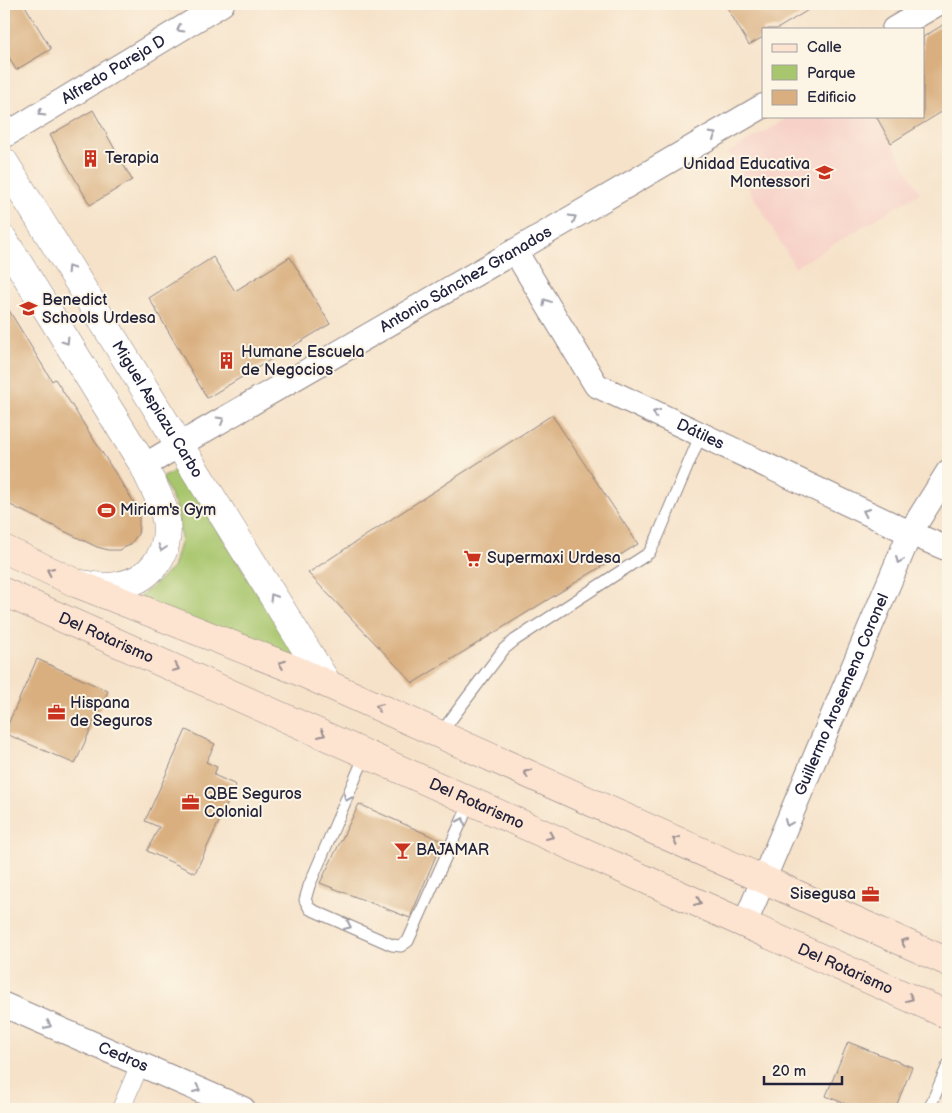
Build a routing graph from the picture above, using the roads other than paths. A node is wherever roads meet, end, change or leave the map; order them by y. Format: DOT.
graph roads {
  1 [pos="222,4"];
  2 [pos="937,4"];
  3 [pos="896,28"];
  4 [pos="762,107"];
  5 [pos="4,136"];
  6 [pos="4,162"];
  7 [pos="4,240"];
  8 [pos="515,251"];
  9 [pos="701,434"];
  10 [pos="178,445"];
  11 [pos="144,466"];
  12 [pos="948,472"];
  13 [pos="910,533"];
  14 [pos="4,549"];
  15 [pos="948,549"];
  16 [pos="78,584"];
  17 [pos="4,592"];
  18 [pos="327,683"];
  19 [pos="440,734"];
  20 [pos="366,753"];
  21 [pos="471,800"];
  22 [pos="764,880"];
  23 [pos="745,924"];
  24 [pos="948,962"];
  25 [pos="4,1005"];
  26 [pos="948,1015"];
  27 [pos="140,1064"];
  28 [pos="948,1065"];
  29 [pos="121,1109"];
  30 [pos="243,1109"];
  31 [pos="929,1109"];
  1 -- 5 [label="street, Alfredo Pareja D, one-way"];
  2 -- 3 [label="street"];
  8 -- 4 [label="street, Antonio Sánchez Granados, one-way"];
  10 -- 6 [label="street, Miguel Aspiazu Carbo, one-way"];
  7 -- 11 [label="street, one-way"];
  9 -- 8 [label="street, Dátiles, one-way"];
  10 -- 8 [label="street, Antonio Sánchez Granados, one-way"];
  13 -- 9 [label="street, Dátiles, one-way"];
  9 -- 19 [label="lane"];
  10 -- 11 [label="street, Antonio Sánchez Granados"];
  18 -- 10 [label="street, Miguel Aspiazu Carbo, one-way"];
  11 -- 16 [label="street, one-way"];
  12 -- 13 [label="street, Guillermo Arosemena Coronel"];
  13 -- 15 [label="street, Dátiles"];
  13 -- 22 [label="street, Guillermo Arosemena Coronel, one-way"];
  16 -- 14 [label="main road, one-way"];
  18 -- 16 [label="main road, one-way"];
  17 -- 20 [label="main road, Del Rotarismo, one-way"];
  19 -- 18 [label="main road, one-way"];
  22 -- 19 [label="main road, one-way"];
  20 -- 21 [label="main road, Del Rotarismo"];
  20 -- 21 [label="lane, one-way"];
  21 -- 23 [label="main road, Del Rotarismo, one-way"];
  22 -- 23 [label="street, Guillermo Arosemena Coronel"];
  24 -- 22 [label="main road, one-way"];
  23 -- 26 [label="main road, Del Rotarismo, one-way"];
  25 -- 27 [label="street, Cedros, one-way"];
  27 -- 29 [label="street"];
  27 -- 30 [label="street, Cedros, one-way"];
  28 -- 31 [label="lane"];
}
